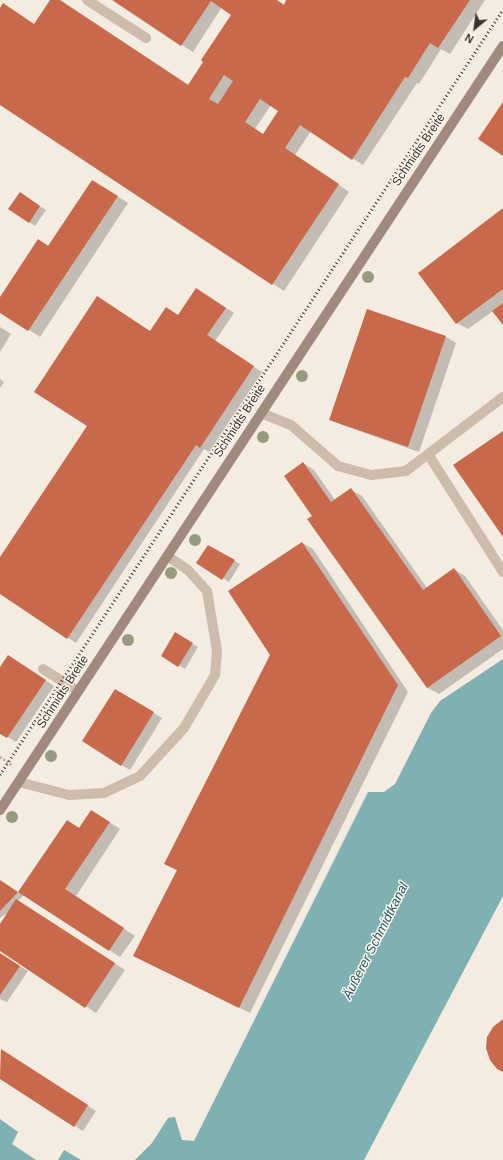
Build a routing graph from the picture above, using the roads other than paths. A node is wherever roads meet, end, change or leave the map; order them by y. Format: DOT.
graph roads {
  1 [pos="87,0"];
  2 [pos="146,38"];
  3 [pos="503,46"];
  4 [pos="503,397"];
  5 [pos="261,413"];
  6 [pos="428,454"];
  7 [pos="167,556"];
  8 [pos="503,572"];
  9 [pos="43,669"];
  10 [pos="78,691"];
  11 [pos="19,782"];
  12 [pos="0,810"];
  1 -- 2 [label="lane"];
  3 -- 5 [label="main road, Schmidts Breite"];
  4 -- 6 [label="lane"];
  5 -- 6 [label="lane"];
  5 -- 7 [label="main road, Schmidts Breite"];
  6 -- 8 [label="lane"];
  7 -- 10 [label="main road, Schmidts Breite"];
  7 -- 11 [label="lane"];
  9 -- 10 [label="lane"];
  10 -- 11 [label="main road, Schmidts Breite"];
  11 -- 12 [label="main road, Schmidts Breite"];
}
